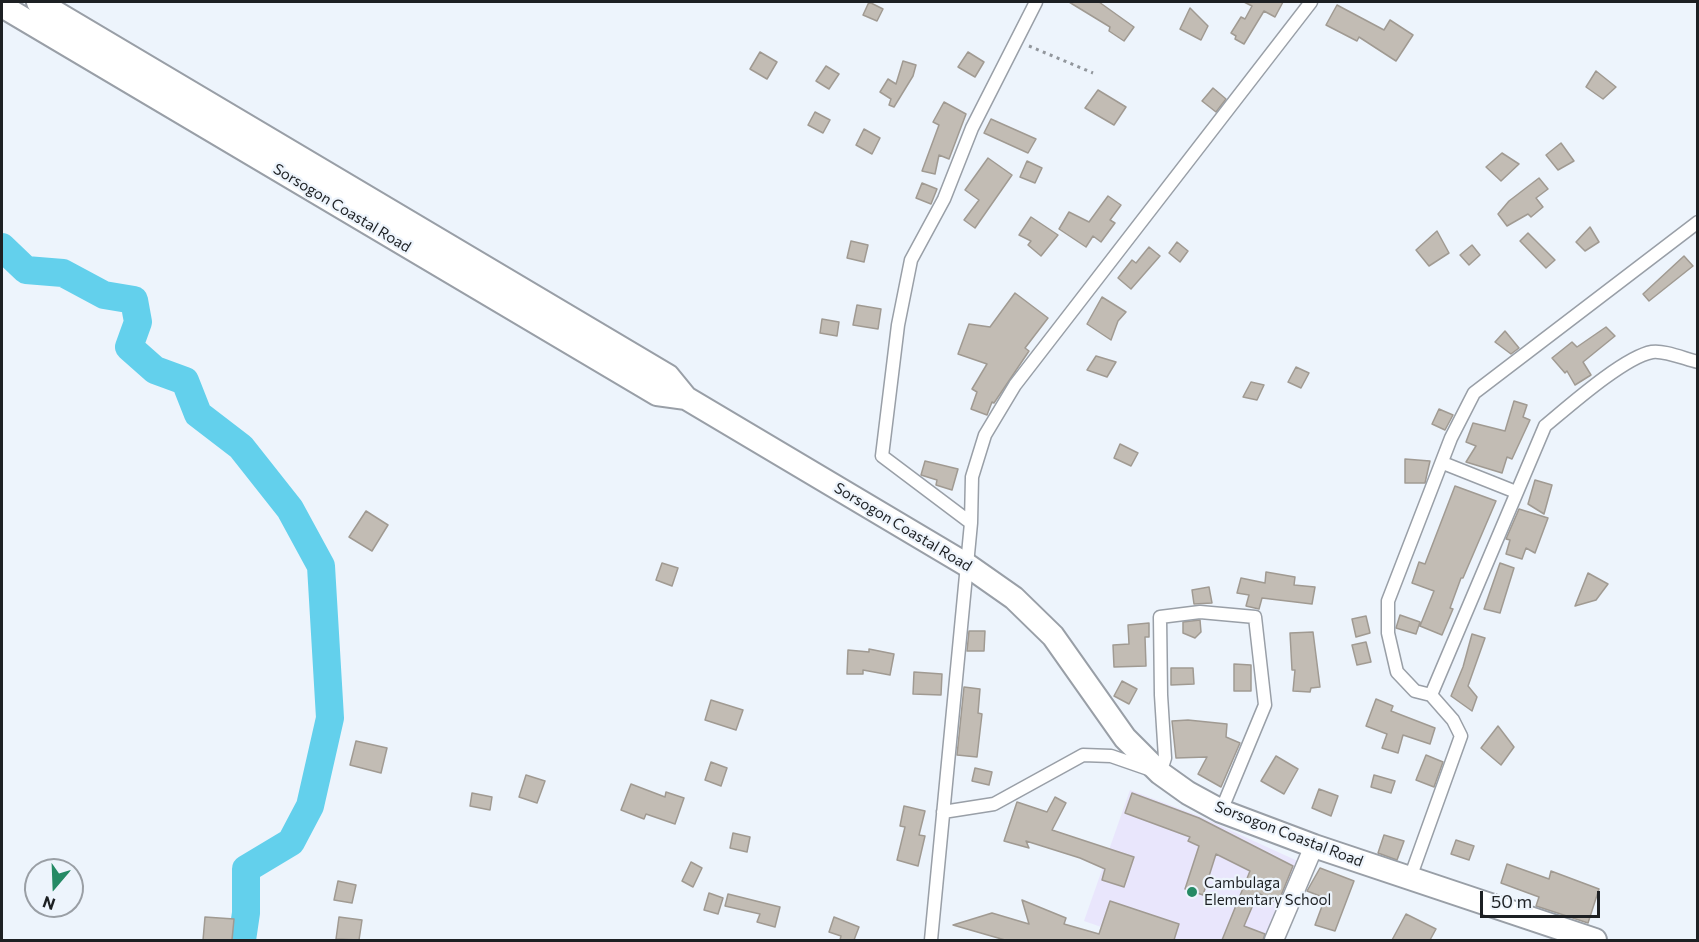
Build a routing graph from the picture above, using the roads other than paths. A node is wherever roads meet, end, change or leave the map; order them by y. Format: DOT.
graph roads {
  1 [pos="38,2"];
  2 [pos="1036,2"];
  3 [pos="1311,2"];
  4 [pos="2,6"];
  5 [pos="1698,222"];
  6 [pos="1698,362"];
  7 [pos="686,398"];
  8 [pos="1443,463"];
  9 [pos="1516,492"];
  10 [pos="971,523"];
  11 [pos="967,565"];
  12 [pos="1431,695"];
  13 [pos="1160,773"];
  14 [pos="1221,811"];
  15 [pos="943,812"];
  16 [pos="1314,846"];
  17 [pos="1410,878"];
  18 [pos="931,940"];
  19 [pos="1274,940"];
  20 [pos="1595,940"];
  1 -- 7 [label="highway, Sorsogon Coastal Road"];
  2 -- 10 [label="street"];
  3 -- 10 [label="street"];
  4 -- 7 [label="highway, Sorsogon Coastal Road"];
  5 -- 8 [label="street"];
  6 -- 9 [label="street"];
  7 -- 11 [label="highway, Sorsogon Coastal Road"];
  8 -- 9 [label="street"];
  8 -- 12 [label="street"];
  9 -- 12 [label="street"];
  10 -- 11 [label="street"];
  11 -- 13 [label="highway, Sorsogon Coastal Road"];
  11 -- 15 [label="street"];
  12 -- 17 [label="street"];
  13 -- 14 [label="highway, Sorsogon Coastal Road"];
  13 -- 14 [label="street"];
  13 -- 15 [label="street"];
  14 -- 16 [label="highway, Sorsogon Coastal Road"];
  15 -- 18 [label="street"];
  16 -- 17 [label="highway, Sorsogon Coastal Road"];
  16 -- 19 [label="street"];
  17 -- 20 [label="highway, Sorsogon Coastal Road"];
}
